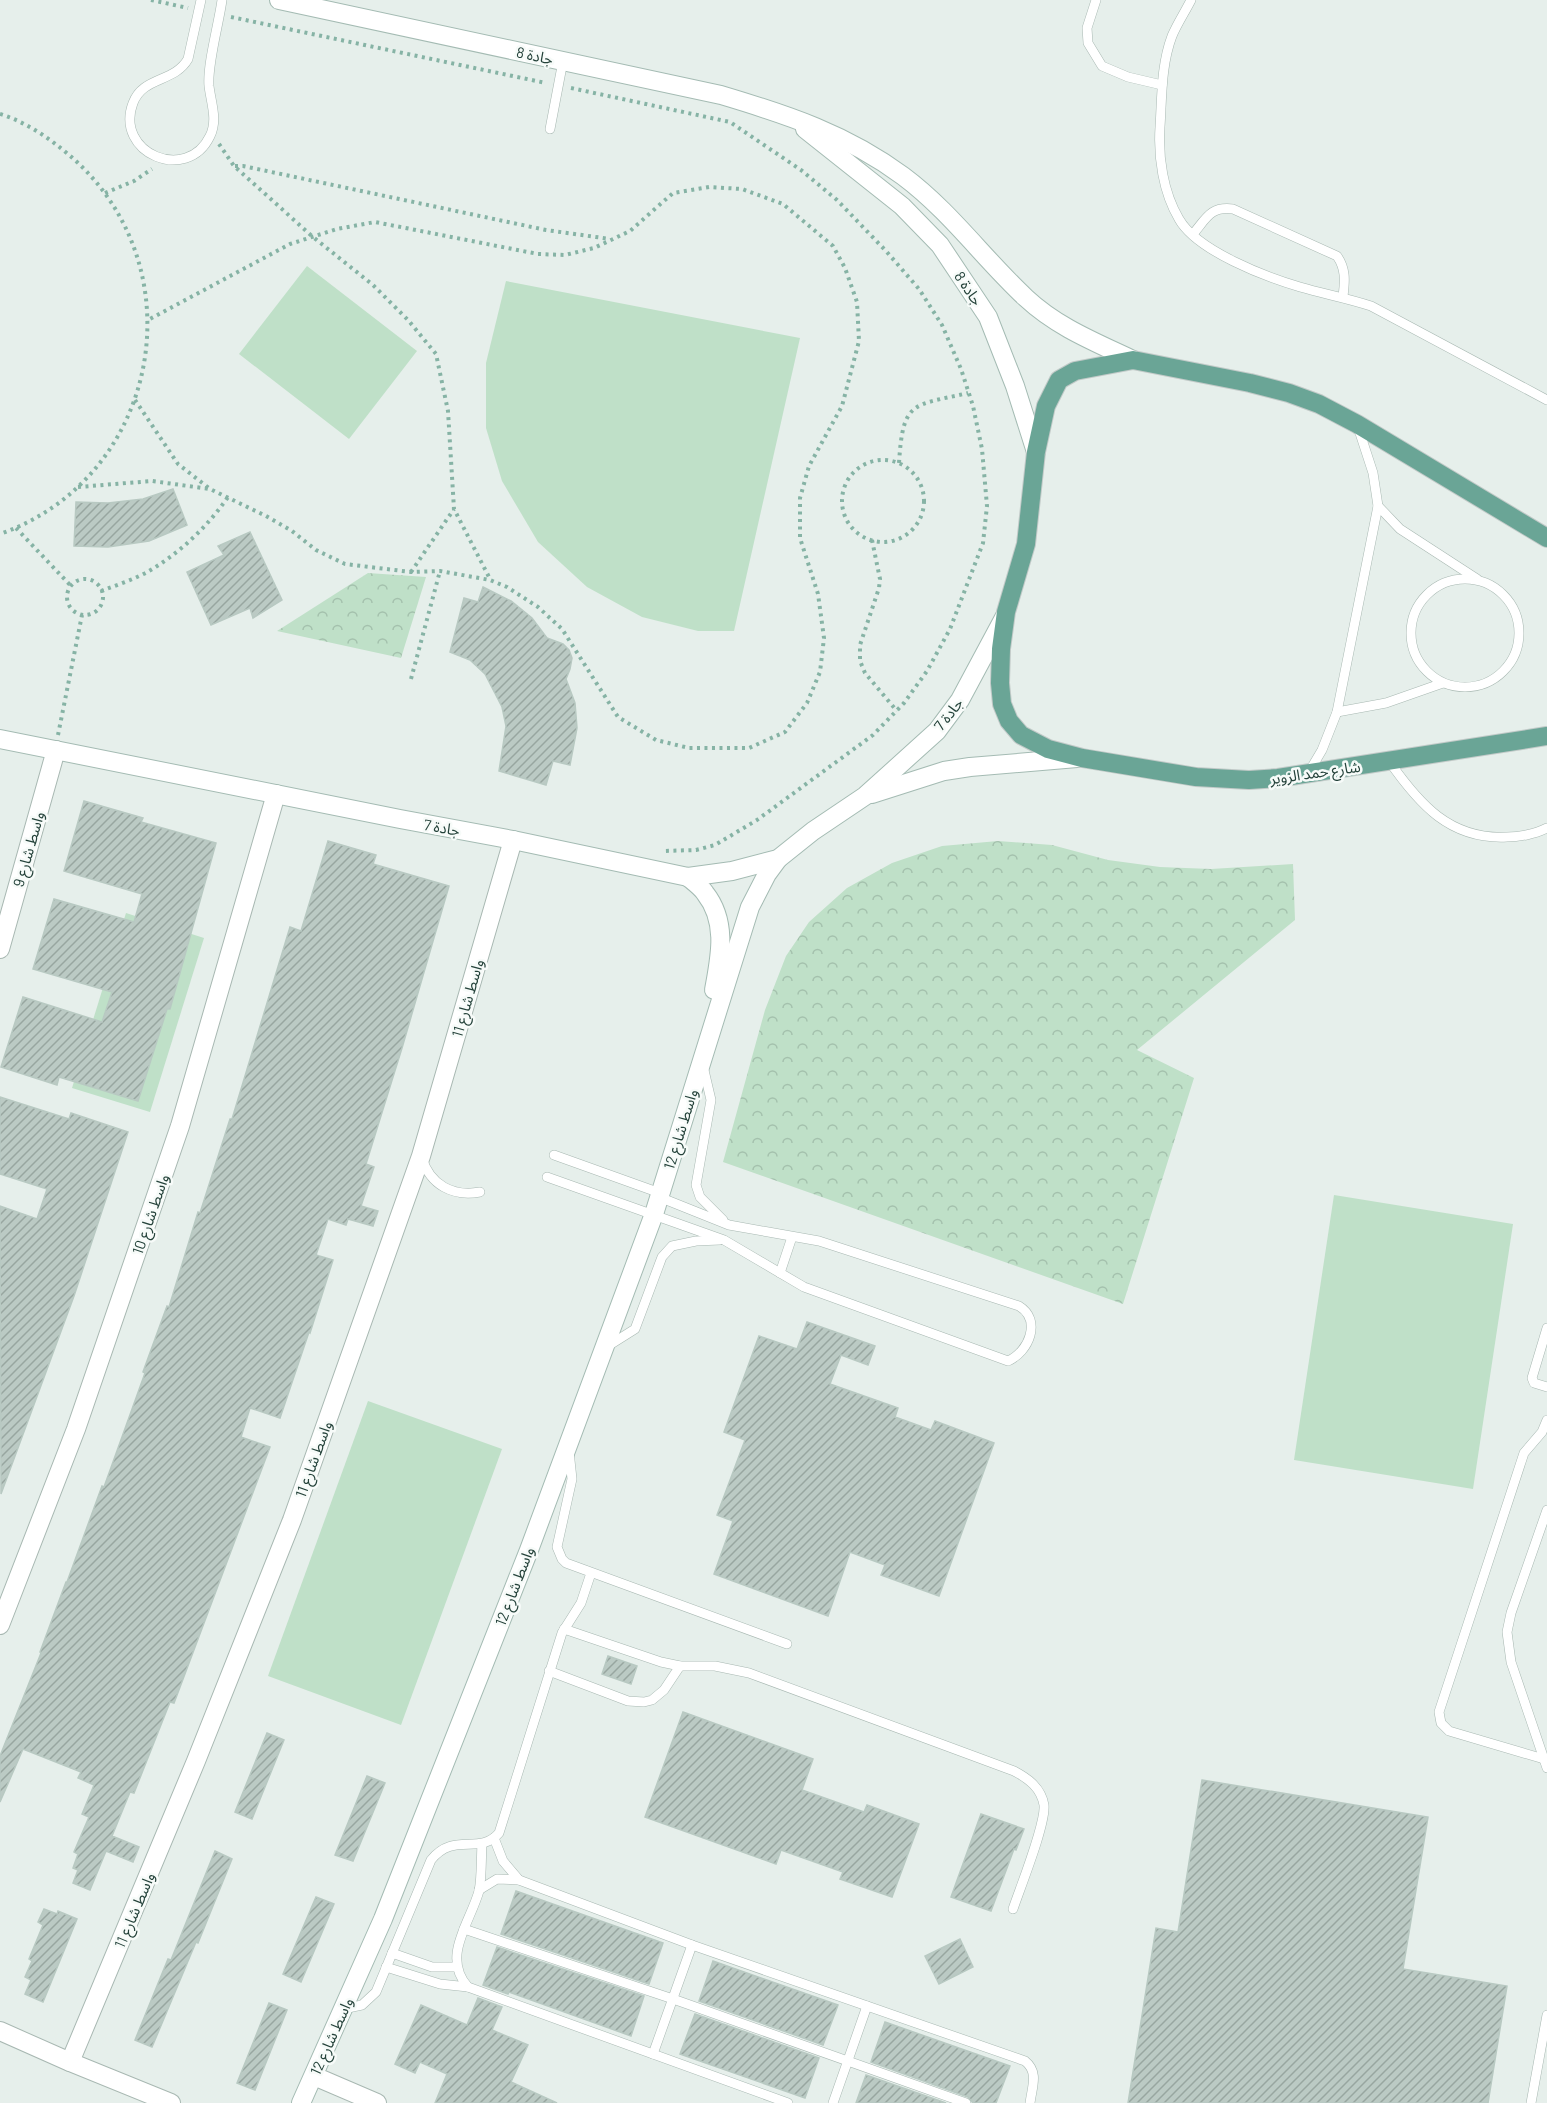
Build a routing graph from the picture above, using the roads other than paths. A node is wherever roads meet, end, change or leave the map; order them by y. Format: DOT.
graph roads {
  1 [pos="201,0"];
  2 [pos="222,0"];
  3 [pos="279,0"];
  4 [pos="1096,0"];
  5 [pos="1191,0"];
  6 [pos="298,2"];
  7 [pos="319,4"];
  8 [pos="563,61"];
  9 [pos="1162,85"];
  10 [pos="790,116"];
  11 [pos="550,129"];
  12 [pos="1193,234"];
  13 [pos="1343,297"];
  14 [pos="1133,360"];
  15 [pos="1547,400"];
  16 [pos="1357,424"];
  17 [pos="1035,452"];
  18 [pos="1378,506"];
  19 [pos="1547,538"];
  20 [pos="1479,581"];
  21 [pos="1006,612"];
  22 [pos="1443,683"];
  23 [pos="1337,712"];
  24 [pos="1547,736"];
  25 [pos="0,739"];
  26 [pos="60,739"];
  27 [pos="1082,758"];
  28 [pos="1389,761"];
  29 [pos="1308,774"];
  30 [pos="276,794"];
  31 [pos="864,796"];
  32 [pos="1547,828"];
  33 [pos="513,840"];
  34 [pos="778,859"];
  35 [pos="688,877"];
  36 [pos="0,949"];
  37 [pos="702,1059"];
  38 [pos="554,1155"];
  39 [pos="421,1156"];
  40 [pos="547,1177"];
  41 [pos="480,1192"];
  42 [pos="658,1201"];
  43 [pos="729,1226"];
  44 [pos="792,1237"];
  45 [pos="724,1240"];
  46 [pos="780,1273"];
  47 [pos="1547,1328"];
  48 [pos="603,1349"];
  49 [pos="1547,1388"];
  50 [pos="1547,1420"];
  51 [pos="567,1446"];
  52 [pos="1547,1510"];
  53 [pos="591,1573"];
  54 [pos="0,1625"];
  55 [pos="564,1629"];
  56 [pos="787,1644"];
  57 [pos="680,1666"];
  58 [pos="549,1671"];
  59 [pos="1545,1764"];
  60 [pos="494,1838"];
  61 [pos="482,1844"];
  62 [pos="519,1880"];
  63 [pos="479,1890"];
  64 [pos="1013,1909"];
  65 [pos="464,1929"];
  66 [pos="692,1945"];
  67 [pos="392,1953"];
  68 [pos="386,1967"];
  69 [pos="456,1967"];
  70 [pos="468,1987"];
  71 [pos="673,1999"];
  72 [pos="867,2006"];
  73 [pos="343,2009"];
  74 [pos="1547,2015"];
  75 [pos="0,2031"];
  76 [pos="653,2054"];
  77 [pos="847,2059"];
  78 [pos="70,2062"];
  79 [pos="314,2076"];
  80 [pos="171,2103"];
  81 [pos="301,2103"];
  82 [pos="377,2103"];
  83 [pos="788,2103"];
  84 [pos="833,2103"];
  85 [pos="966,2103"];
  86 [pos="1030,2103"];
  87 [pos="1531,2103"];
  1 -- 2 [label="lane"];
  3 -- 6 [label="main road, جادة 8"];
  4 -- 9 [label="lane"];
  5 -- 9 [label="lane"];
  6 -- 7 [label="main road, جادة 8"];
  7 -- 8 [label="main road, جادة 8"];
  8 -- 10 [label="main road, جادة 8"];
  8 -- 11 [label="lane"];
  9 -- 12 [label="lane"];
  10 -- 14 [label="main road, جادة 8"];
  10 -- 17 [label="main road, جادة 8"];
  12 -- 13 [label="lane"];
  12 -- 13 [label="lane"];
  13 -- 15 [label="lane"];
  14 -- 16 [label="main road"];
  14 -- 17 [label="main road, شارع حمد الزوير"];
  16 -- 18 [label="lane"];
  16 -- 19 [label="main road"];
  17 -- 21 [label="main road, شارع حمد الزوير"];
  18 -- 20 [label="lane"];
  18 -- 23 [label="lane"];
  20 -- 22 [label="lane"];
  20 -- 22 [label="lane"];
  21 -- 27 [label="main road, شارع حمد الزوير"];
  21 -- 31 [label="main road, جادة 7"];
  22 -- 23 [label="lane"];
  23 -- 29 [label="lane"];
  24 -- 28 [label="main road, شارع حمد الزوير"];
  25 -- 26 [label="main road, جادة 7"];
  26 -- 30 [label="main road, جادة 7"];
  26 -- 36 [label="main road, واسط شارع 9"];
  27 -- 29 [label="main road, شارع حمد الزوير"];
  27 -- 31 [label="main road, جادة 7"];
  28 -- 29 [label="main road, شارع حمد الزوير"];
  28 -- 32 [label="lane"];
  30 -- 33 [label="main road, جادة 7"];
  30 -- 54 [label="main road, واسط شارع 10"];
  31 -- 34 [label="main road, جادة 7"];
  33 -- 35 [label="main road, جادة 7"];
  33 -- 39 [label="main road, واسط شارع 11"];
  34 -- 35 [label="main road, جادة 7"];
  34 -- 37 [label="main road, واسط شارع 12"];
  35 -- 37 [label="main road, واسط شارع 12"];
  37 -- 42 [label="main road, واسط شارع 12"];
  37 -- 43 [label="lane"];
  38 -- 42 [label="lane"];
  39 -- 41 [label="lane"];
  39 -- 78 [label="main road, واسط شارع 11"];
  40 -- 42 [label="lane"];
  42 -- 43 [label="lane"];
  42 -- 45 [label="lane"];
  42 -- 48 [label="main road, واسط شارع 12"];
  43 -- 44 [label="lane"];
  44 -- 46 [label="lane"];
  44 -- 46 [label="lane"];
  45 -- 46 [label="lane"];
  45 -- 48 [label="lane"];
  47 -- 49 [label="lane"];
  48 -- 51 [label="main road, واسط شارع 12"];
  50 -- 59 [label="lane"];
  51 -- 53 [label="lane"];
  51 -- 73 [label="main road, واسط شارع 12"];
  52 -- 59 [label="lane"];
  53 -- 55 [label="lane"];
  53 -- 56 [label="lane"];
  55 -- 57 [label="lane"];
  55 -- 58 [label="lane"];
  57 -- 58 [label="lane"];
  57 -- 64 [label="lane"];
  58 -- 60 [label="lane"];
  60 -- 61 [label="lane"];
  60 -- 62 [label="lane"];
  61 -- 63 [label="lane"];
  61 -- 67 [label="lane"];
  62 -- 63 [label="lane"];
  62 -- 66 [label="lane"];
  63 -- 65 [label="lane"];
  65 -- 69 [label="lane"];
  65 -- 71 [label="lane"];
  66 -- 71 [label="lane"];
  66 -- 72 [label="lane"];
  67 -- 68 [label="lane"];
  67 -- 69 [label="lane"];
  68 -- 70 [label="lane"];
  68 -- 73 [label="lane"];
  69 -- 70 [label="lane"];
  70 -- 76 [label="lane"];
  71 -- 76 [label="lane"];
  71 -- 77 [label="lane"];
  72 -- 77 [label="lane"];
  72 -- 86 [label="lane"];
  73 -- 79 [label="main road, واسط شارع 12"];
  74 -- 87 [label="lane"];
  75 -- 78 [label="main road"];
  76 -- 83 [label="lane"];
  77 -- 84 [label="lane"];
  77 -- 85 [label="lane"];
  78 -- 80 [label="main road"];
  79 -- 81 [label="main road, واسط شارع 12"];
  79 -- 82 [label="main road"];
}
